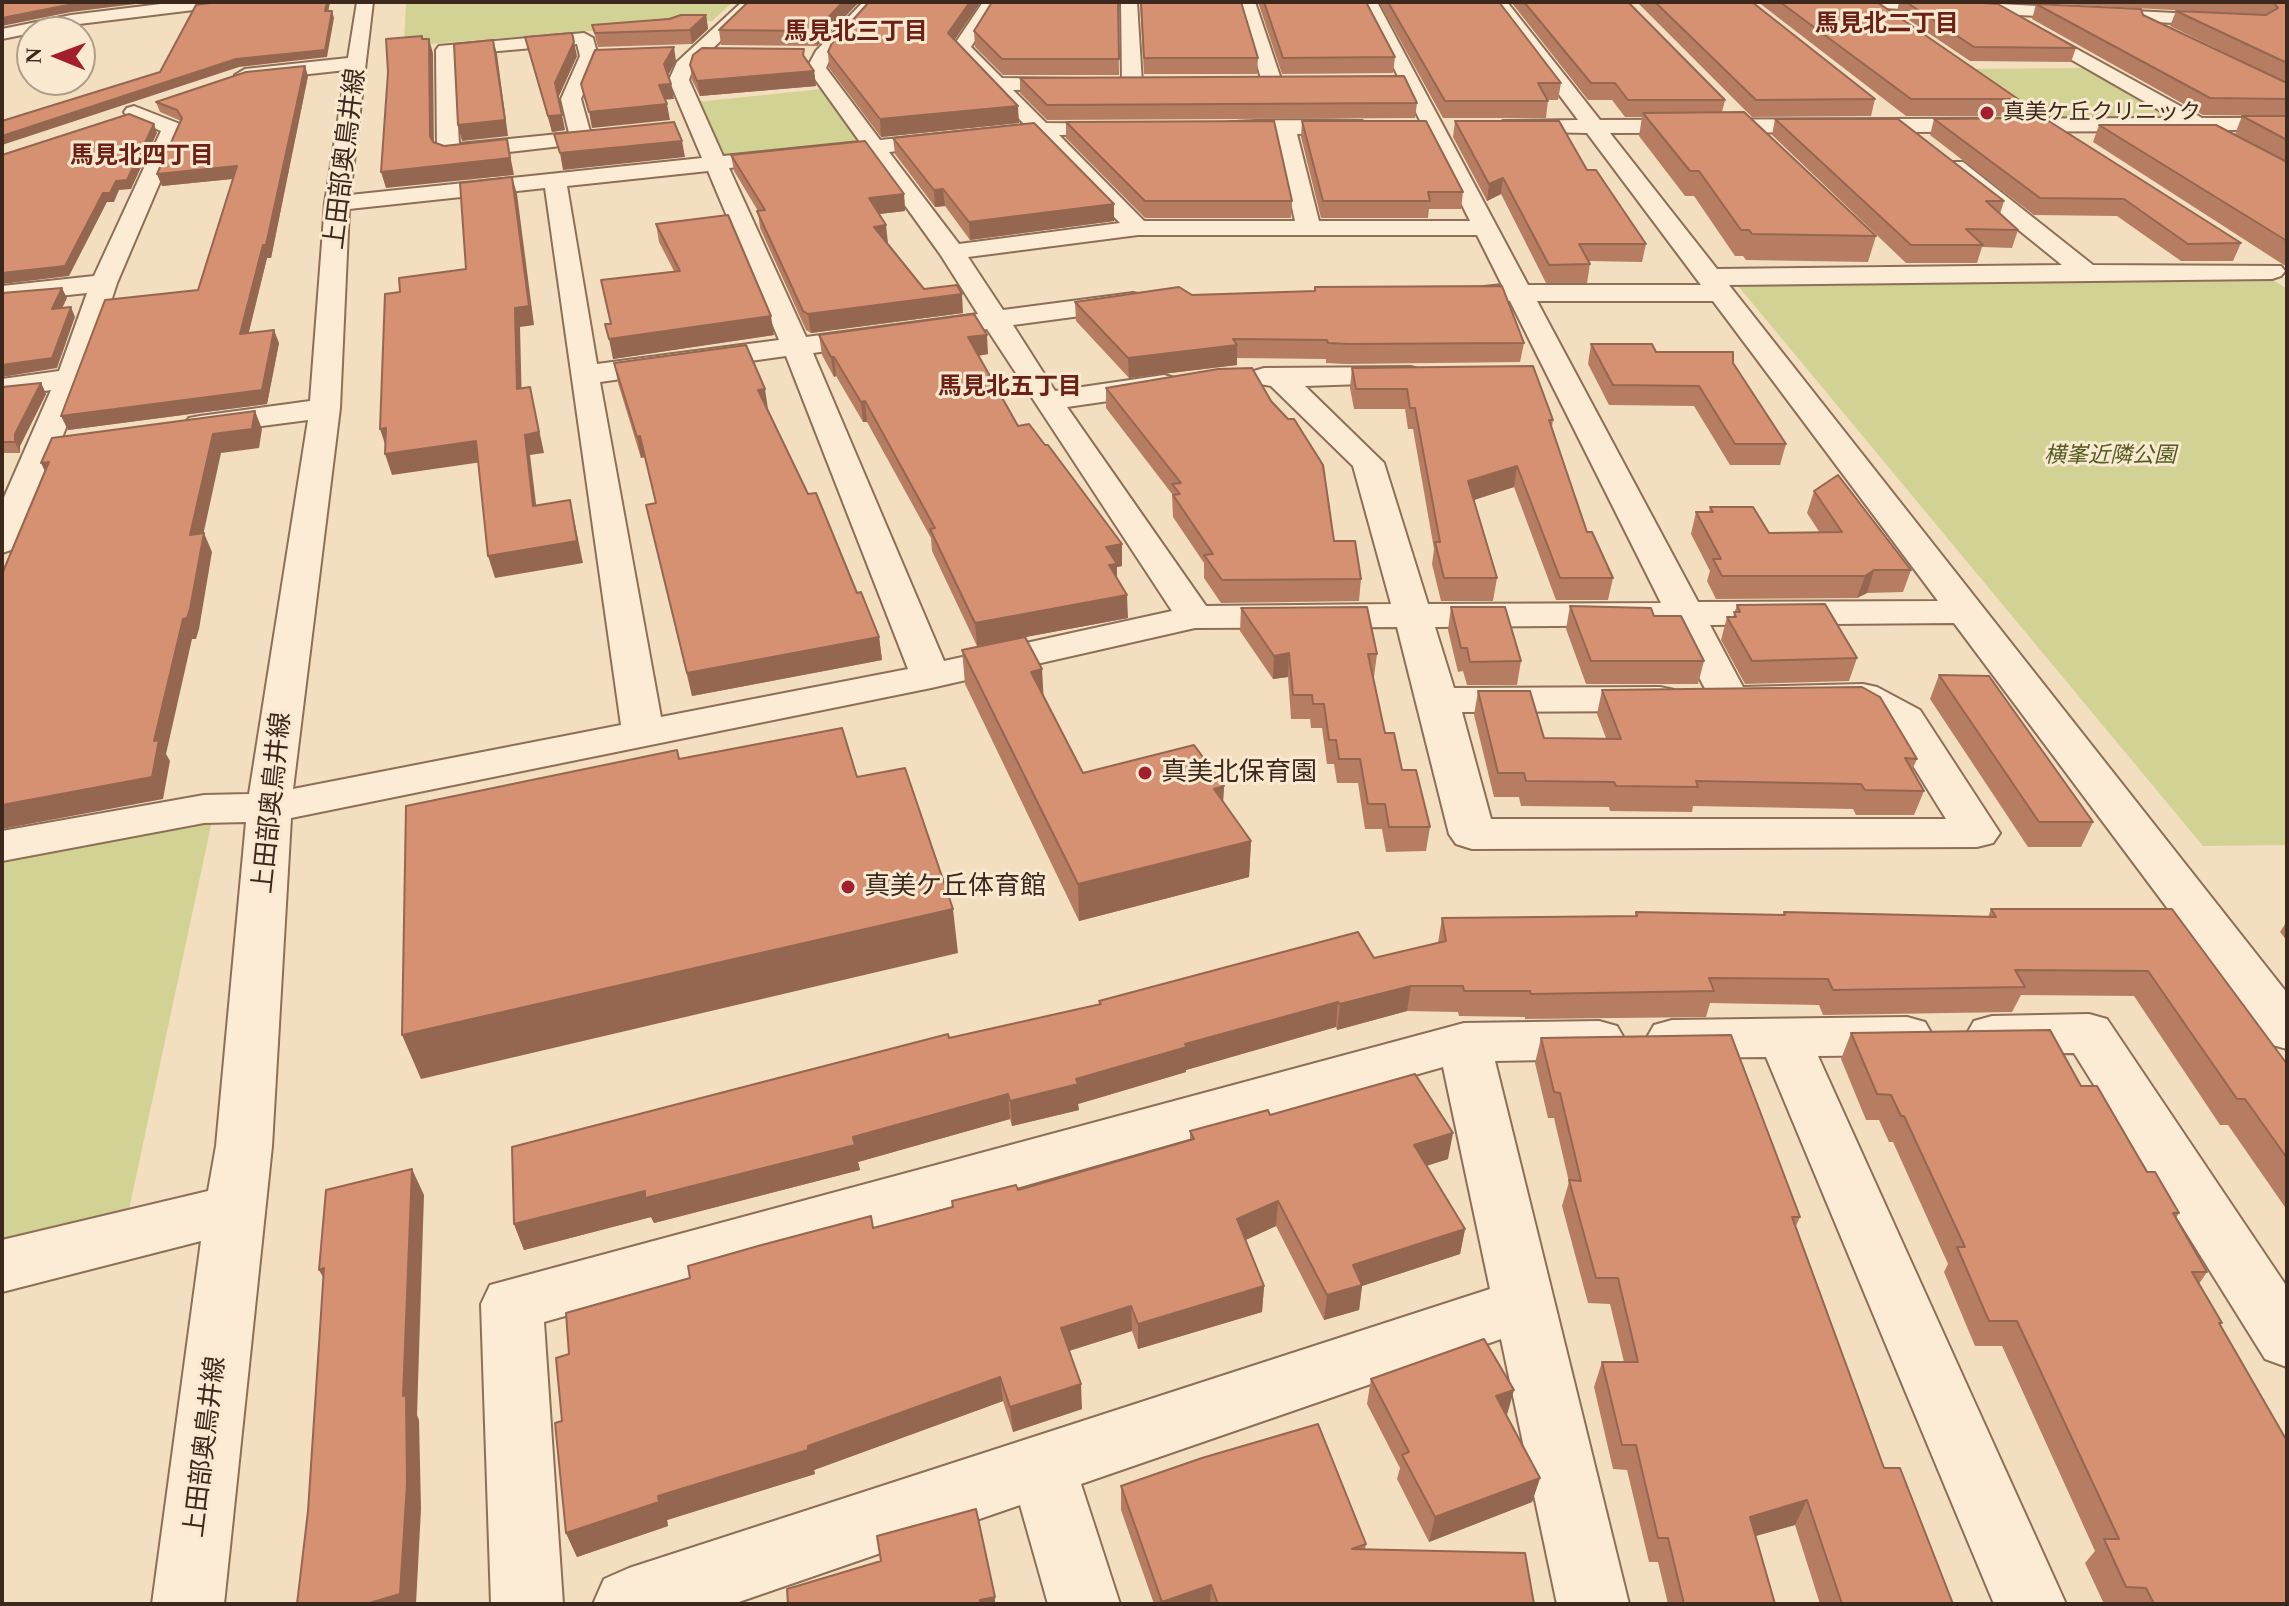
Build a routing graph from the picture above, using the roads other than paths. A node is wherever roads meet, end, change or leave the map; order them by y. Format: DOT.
graph roads {
  1 [pos="217,2"];
  2 [pos="365,2"];
  3 [pos="752,2"];
  4 [pos="872,2"];
  5 [pos="991,2"];
  6 [pos="1129,2"];
  7 [pos="1247,2"];
  8 [pos="1369,2"];
  9 [pos="1498,2"];
  10 [pos="1865,2"];
  11 [pos="1997,9"];
  12 [pos="2129,15"];
  13 [pos="96,17"];
  14 [pos="2246,21"];
  15 [pos="1904,28"];
  16 [pos="2168,35"];
  17 [pos="682,53"];
  18 [pos="615,54"];
  19 [pos="728,54"];
  20 [pos="589,56"];
  21 [pos="358,63"];
  22 [pos="1272,82"];
  23 [pos="219,84"];
  24 [pos="996,84"];
  25 [pos="162,103"];
  26 [pos="1723,103"];
  27 [pos="1877,106"];
  28 [pos="2019,107"];
  29 [pos="2196,124"];
  30 [pos="2287,124"];
  31 [pos="1901,125"];
  32 [pos="2045,125"];
  33 [pos="701,126"];
  34 [pos="1745,126"];
  35 [pos="1285,127"];
  36 [pos="1442,127"];
  37 [pos="1482,127"];
  38 [pos="1592,127"];
  39 [pos="1148,128"];
  40 [pos="1194,128"];
  41 [pos="671,129"];
  42 [pos="1042,129"];
  43 [pos="641,132"];
  44 [pos="581,139"];
  45 [pos="2072,142"];
  46 [pos="874,147"];
  47 [pos="1767,147"];
  48 [pos="717,162"];
  49 [pos="2287,175"];
  50 [pos="555,179"];
  51 [pos="337,203"];
  52 [pos="1138,228"];
  53 [pos="1309,228"];
  54 [pos="1486,228"];
  55 [pos="952,252"];
  56 [pos="1877,253"];
  57 [pos="2245,254"];
  58 [pos="2087,273"];
  59 [pos="1899,275"];
  60 [pos="2280,276"];
  61 [pos="104,283"];
  62 [pos="1714,285"];
  63 [pos="1519,293"];
  64 [pos="2,294"];
  65 [pos="1473,294"];
  66 [pos="1164,297"];
  67 [pos="994,319"];
  68 [pos="796,346"];
  69 [pos="1531,374"];
  70 [pos="1562,374"];
  71 [pos="584,375"];
  72 [pos="1436,376"];
  73 [pos="1232,377"];
  74 [pos="1279,377"];
  75 [pos="71,378"];
  76 [pos="1186,381"];
  77 [pos="2,388"];
  78 [pos="1047,401"];
  79 [pos="325,408"];
  80 [pos="166,430"];
  81 [pos="71,442"];
  82 [pos="39,447"];
  83 [pos="2,542"];
  84 [pos="1965,612"];
  85 [pos="1686,614"];
  86 [pos="1411,615"];
  87 [pos="1195,617"];
  88 [pos="931,676"];
  89 [pos="1729,699"];
  90 [pos="1438,700"];
  91 [pos="643,733"];
  92 [pos="269,808"];
  93 [pos="2,846"];
  94 [pos="2287,1030"];
  95 [pos="1784,1038"];
  96 [pos="1464,1042"];
  97 [pos="234,1209"];
  98 [pos="2,1266"];
  99 [pos="1523,1305"];
  100 [pos="2287,1339"];
  101 [pos="1041,1464"];
  102 [pos="188,1604"];
  103 [pos="527,1604"];
  104 [pos="629,1604"];
  105 [pos="1084,1604"];
  106 [pos="1593,1604"];
  107 [pos="2030,1604"];
  1 -- 13 [label="street"];
  2 -- 21 [label="street, 上田部奥鳥井線"];
  3 -- 17 [label="street"];
  4 -- 46 [label="street"];
  5 -- 24 [label="street"];
  6 -- 24 [label="street"];
  7 -- 22 [label="street"];
  8 -- 36 [label="street"];
  9 -- 38 [label="street"];
  10 -- 11 [label="street"];
  10 -- 15 [label="street"];
  11 -- 12 [label="street"];
  11 -- 29 [label="street"];
  12 -- 14 [label="street"];
  12 -- 16 [label="street"];
  17 -- 19 [label="street"];
  17 -- 33 [label="street"];
  18 -- 20 [label="street"];
  20 -- 44 [label="street"];
  20 -- 44 [label="street"];
  21 -- 23 [label="street"];
  21 -- 51 [label="street, 上田部奥鳥井線"];
  24 -- 42 [label="street"];
  25 -- 61 [label="street"];
  26 -- 34 [label="street"];
  27 -- 31 [label="street"];
  28 -- 32 [label="street"];
  29 -- 30 [label="street"];
  29 -- 32 [label="street"];
  29 -- 49 [label="street"];
  31 -- 32 [label="street"];
  31 -- 34 [label="street"];
  31 -- 58 [label="street"];
  32 -- 45 [label="street"];
  33 -- 41 [label="street"];
  33 -- 48 [label="street"];
  34 -- 38 [label="street"];
  34 -- 47 [label="street"];
  35 -- 36 [label="street"];
  35 -- 40 [label="street"];
  35 -- 53 [label="street"];
  36 -- 54 [label="street"];
  37 -- 38 [label="street"];
  38 -- 62 [label="street"];
  39 -- 42 [label="street"];
  42 -- 46 [label="street"];
  42 -- 52 [label="street"];
  43 -- 44 [label="street"];
  46 -- 48 [label="street"];
  46 -- 55 [label="street"];
  48 -- 50 [label="street"];
  48 -- 68 [label="street"];
  50 -- 51 [label="street"];
  50 -- 71 [label="street"];
  51 -- 79 [label="street, 上田部奥鳥井線"];
  52 -- 53 [label="street"];
  52 -- 55 [label="street"];
  53 -- 54 [label="street"];
  54 -- 63 [label="street"];
  55 -- 67 [label="street"];
  56 -- 59 [label="street"];
  57 -- 60 [label="street"];
  58 -- 59 [label="street"];
  58 -- 60 [label="street"];
  59 -- 62 [label="street"];
  61 -- 64 [label="street"];
  61 -- 75 [label="street"];
  62 -- 63 [label="street"];
  62 -- 84 [label="street"];
  63 -- 65 [label="street"];
  63 -- 70 [label="street"];
  66 -- 67 [label="street"];
  67 -- 68 [label="street"];
  67 -- 78 [label="street"];
  68 -- 71 [label="street"];
  68 -- 88 [label="street"];
  69 -- 70 [label="street"];
  70 -- 85 [label="street"];
  71 -- 91 [label="street"];
  72 -- 74 [label="street"];
  73 -- 74 [label="street"];
  74 -- 86 [label="street"];
  75 -- 77 [label="street"];
  75 -- 82 [label="street"];
  76 -- 78 [label="street"];
  78 -- 87 [label="street"];
  79 -- 80 [label="street"];
  79 -- 92 [label="street, 上田部奥鳥井線"];
  81 -- 82 [label="street"];
  82 -- 83 [label="street"];
  84 -- 85 [label="street"];
  84 -- 94 [label="street"];
  85 -- 86 [label="street"];
  85 -- 89 [label="street"];
  86 -- 87 [label="street"];
  86 -- 90 [label="street"];
  87 -- 88 [label="street"];
  88 -- 91 [label="street"];
  89 -- 90 [label="street"];
  89 -- 90 [label="street"];
  91 -- 92 [label="street"];
  92 -- 93 [label="street"];
  92 -- 97 [label="street, 上田部奥鳥井線"];
  95 -- 96 [label="street"];
  95 -- 100 [label="street"];
  95 -- 107 [label="street"];
  96 -- 99 [label="street"];
  96 -- 103 [label="street"];
  97 -- 98 [label="street"];
  97 -- 102 [label="street, 上田部奥鳥井線"];
  99 -- 101 [label="street"];
  99 -- 106 [label="street"];
  101 -- 104 [label="street"];
  101 -- 105 [label="street"];
}
